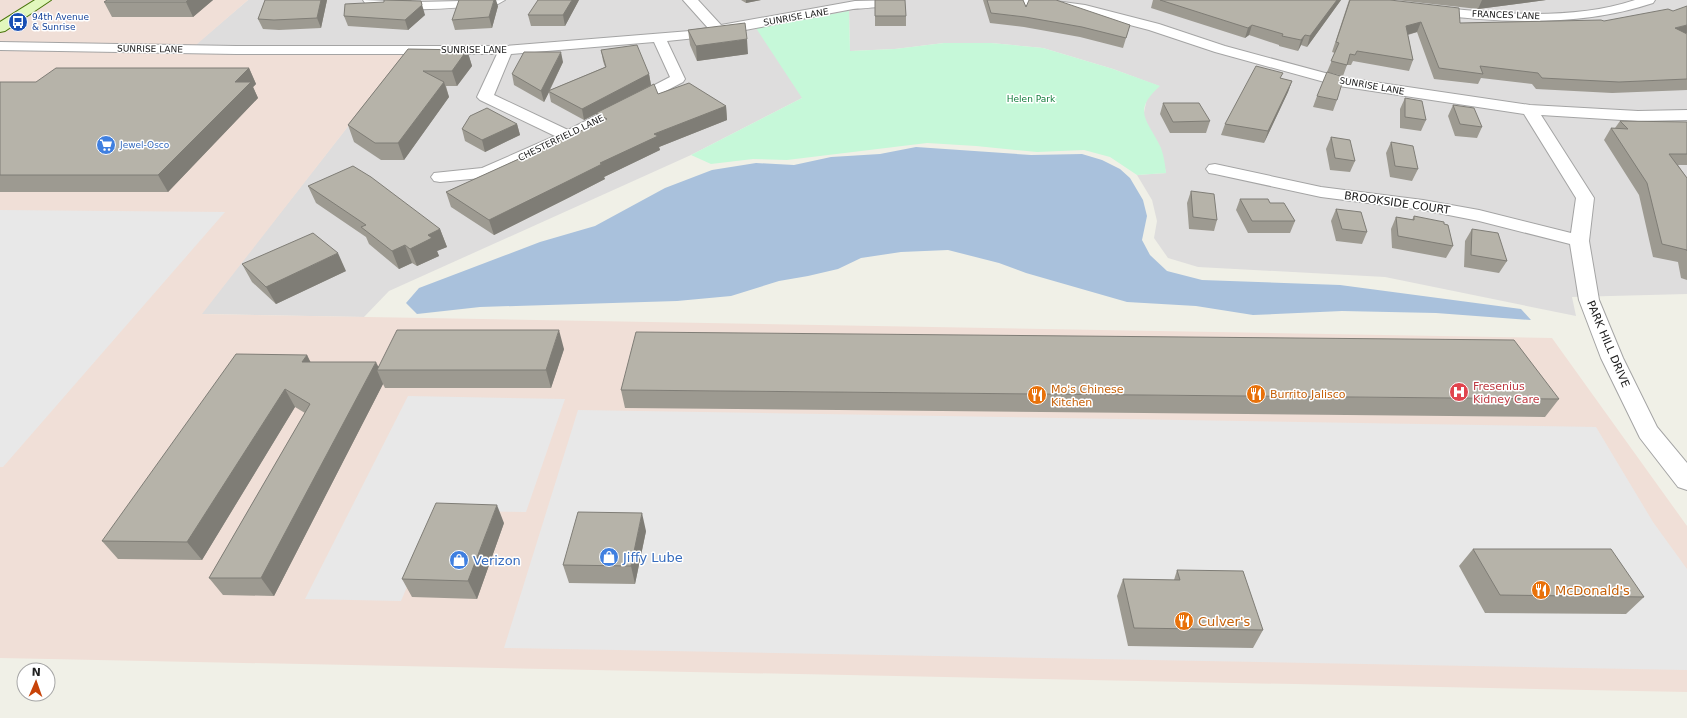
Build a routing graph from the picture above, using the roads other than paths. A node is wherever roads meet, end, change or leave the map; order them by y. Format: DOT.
graph roads {
  1 [pos="44,0"];
  2 [pos="370,0"];
  3 [pos="498,0"];
  4 [pos="690,0"];
  5 [pos="896,0"];
  6 [pos="1018,0"];
  7 [pos="1648,0"];
  8 [pos="1414,8"];
  9 [pos="0,28"];
  10 [pos="718,31"];
  11 [pos="659,38"];
  12 [pos="0,46"];
  13 [pos="506,50"];
  14 [pos="1530,110"];
  15 [pos="1687,115"];
  16 [pos="568,136"];
  17 [pos="1215,169"];
  18 [pos="440,177"];
  19 [pos="1579,241"];
  20 [pos="1687,480"];
  1 -- 9 [label="street"];
  2 -- 3 [label="street"];
  4 -- 10 [label="street"];
  5 -- 10 [label="street, SUNRISE LANE"];
  6 -- 14 [label="street, SUNRISE LANE"];
  7 -- 8 [label="street, FRANCES LANE"];
  10 -- 11 [label="street, SUNRISE LANE"];
  11 -- 13 [label="street, SUNRISE LANE"];
  11 -- 16 [label="street, CHESTERFIELD LANE"];
  12 -- 13 [label="street, SUNRISE LANE"];
  13 -- 16 [label="street"];
  14 -- 15 [label="street, SUNRISE LANE"];
  14 -- 19 [label="street, PARK HILL DRIVE"];
  16 -- 18 [label="street, CHESTERFIELD LANE"];
  17 -- 19 [label="street, BROOKSIDE COURT"];
  19 -- 20 [label="street, PARK HILL DRIVE"];
}
